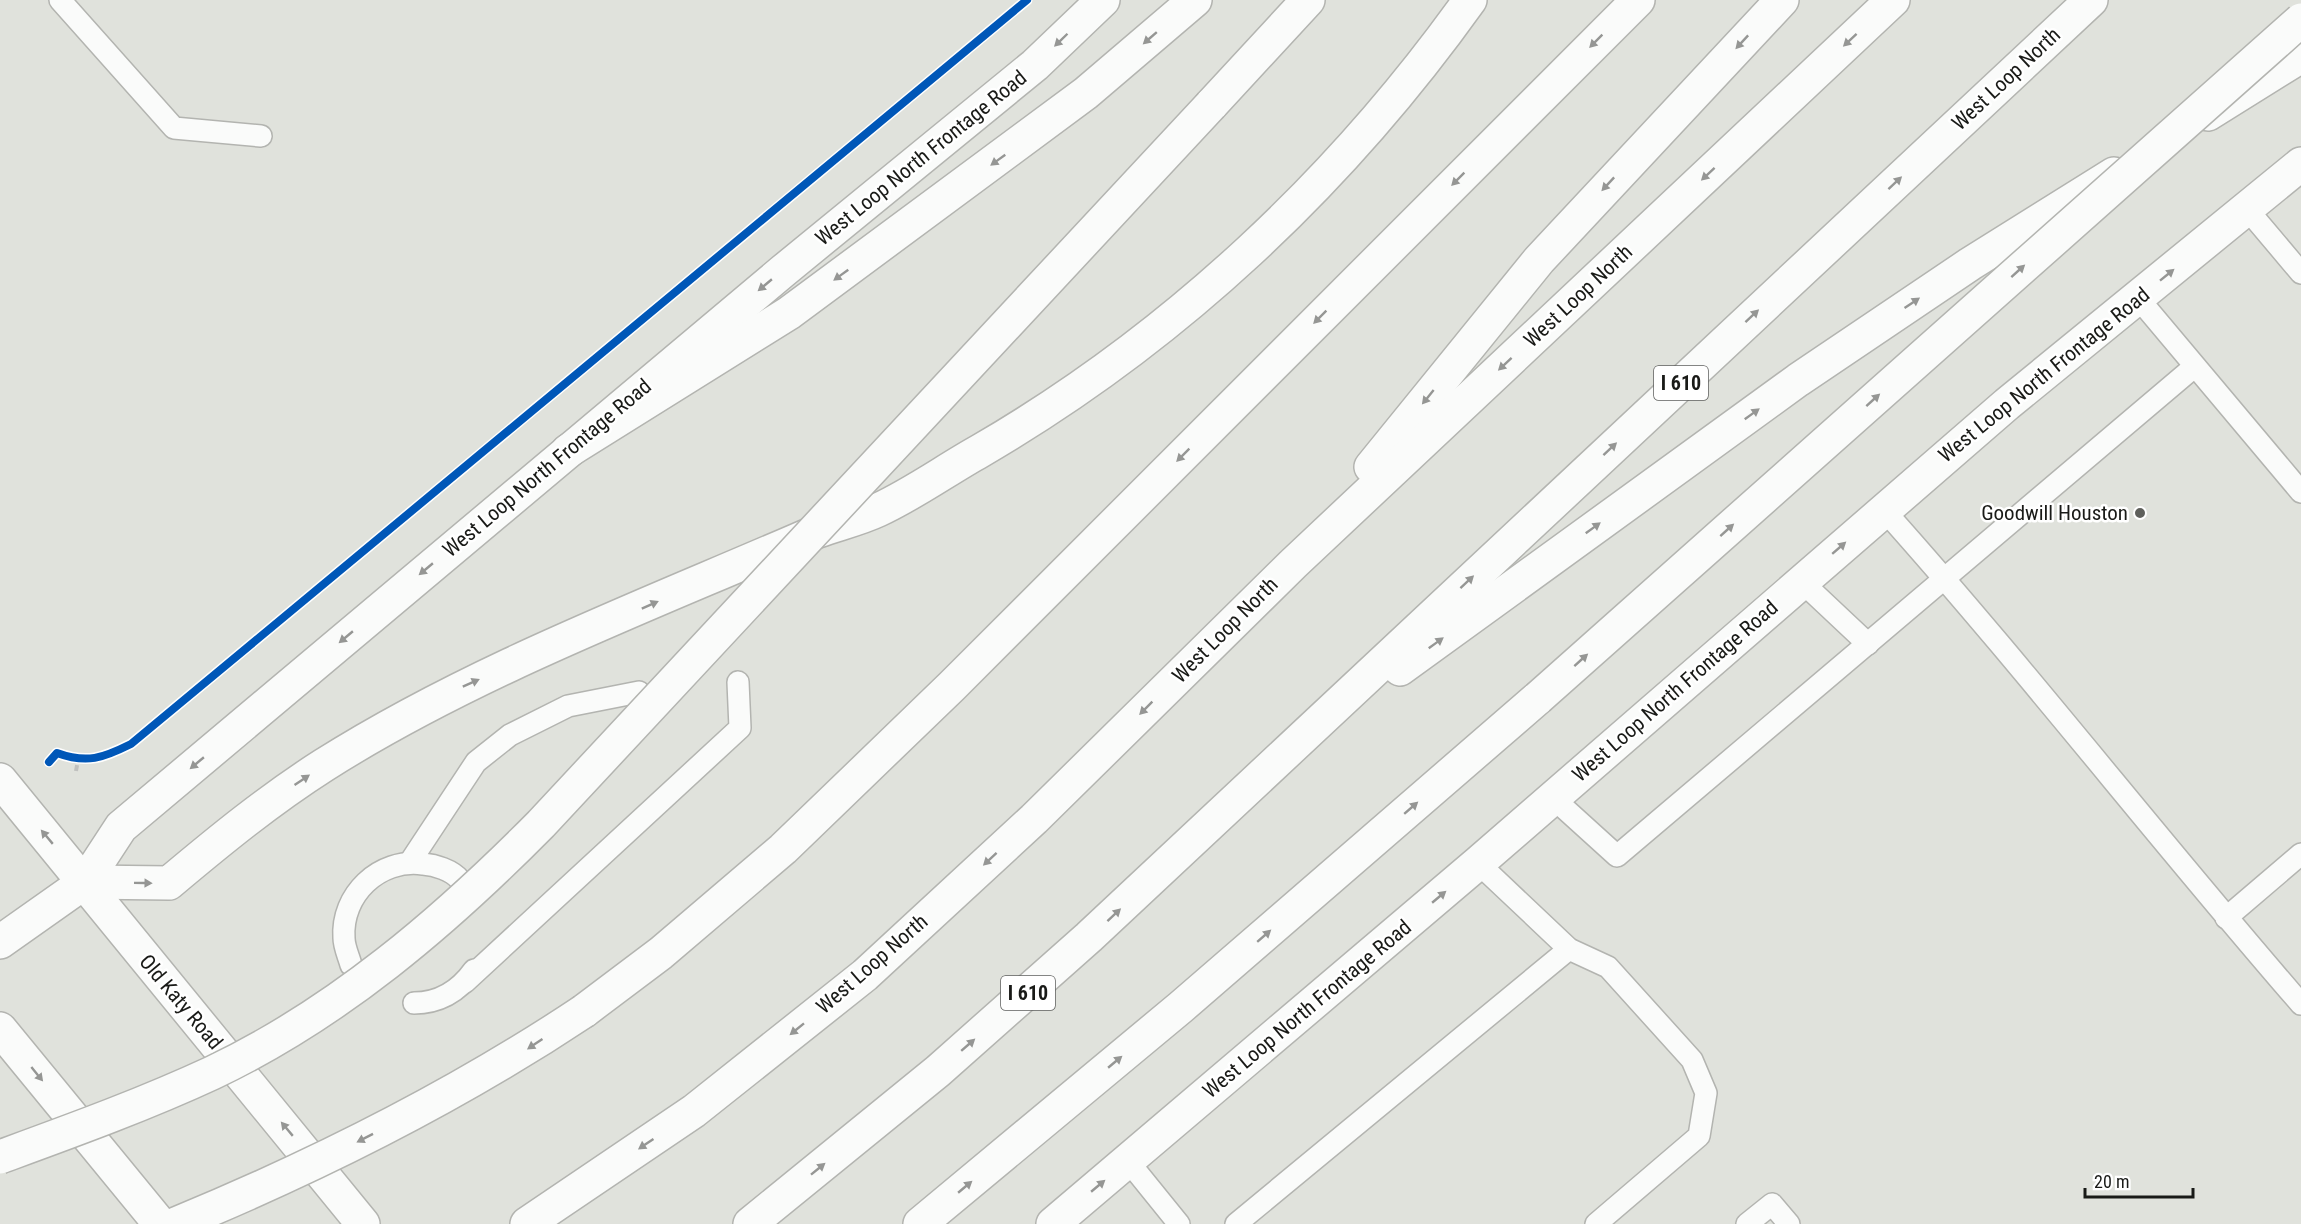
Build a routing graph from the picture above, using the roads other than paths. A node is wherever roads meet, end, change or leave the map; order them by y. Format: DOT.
graph roads {
  1 [pos="60,0"];
  2 [pos="1103,0"];
  3 [pos="1195,0"];
  4 [pos="1308,0"];
  5 [pos="1470,0"];
  6 [pos="1638,0"];
  7 [pos="1782,0"];
  8 [pos="1893,0"];
  9 [pos="2091,0"];
  10 [pos="2301,20"];
  11 [pos="2301,56"];
  12 [pos="261,136"];
  13 [pos="2301,164"];
  14 [pos="2247,208"];
  15 [pos="2301,273"];
  16 [pos="2138,298"];
  17 [pos="2194,367"];
  18 [pos="568,451"];
  19 [pos="2301,492"];
  20 [pos="1883,509"];
  21 [pos="1293,564"];
  22 [pos="1945,579"];
  23 [pos="1801,581"];
  24 [pos="1868,644"];
  25 [pos="738,682"];
  26 [pos="639,692"];
  27 [pos="1271,765"];
  28 [pos="0,780"];
  29 [pos="1553,798"];
  30 [pos="2301,854"];
  31 [pos="410,862"];
  32 [pos="1478,863"];
  33 [pos="460,880"];
  34 [pos="85,882"];
  35 [pos="2226,918"];
  36 [pos="0,942"];
  37 [pos="483,948"];
  38 [pos="1569,949"];
  39 [pos="351,965"];
  40 [pos="465,982"];
  41 [pos="414,1003"];
  42 [pos="2301,1004"];
  43 [pos="0,1029"];
  44 [pos="0,1157"];
  45 [pos="1128,1161"];
  46 [pos="762,1215"];
  47 [pos="160,1224"];
  48 [pos="176,1224"];
  49 [pos="363,1224"];
  50 [pos="527,1224"];
  51 [pos="920,1224"];
  52 [pos="1053,1224"];
  53 [pos="1179,1224"];
  54 [pos="1236,1224"];
  55 [pos="1596,1224"];
  56 [pos="1747,1224"];
  57 [pos="1789,1224"];
  1 -- 12 [label="lane"];
  2 -- 18 [label="main road, West Loop North Frontage Road, one-way"];
  3 -- 18 [label="main road, one-way"];
  4 -- 44 [label="main road, bridge"];
  34 -- 5 [label="main road, one-way"];
  6 -- 48 [label="main road, one-way, bridge"];
  7 -- 21 [label="main road, one-way"];
  8 -- 21 [label="main road, West Loop North, one-way"];
  27 -- 9 [label="main road, West Loop North / I 610, one-way"];
  51 -- 10 [label="main road, one-way, bridge"];
  27 -- 11 [label="main road, one-way"];
  13 -- 14 [label="main road, West Loop North Frontage Road"];
  14 -- 15 [label="lane"];
  16 -- 14 [label="main road, West Loop North Frontage Road, one-way"];
  16 -- 17 [label="lane"];
  16 -- 20 [label="main road, West Loop North Frontage Road"];
  17 -- 19 [label="lane"];
  17 -- 22 [label="lane"];
  18 -- 34 [label="main road, West Loop North Frontage Road, one-way"];
  20 -- 22 [label="lane"];
  23 -- 20 [label="main road, West Loop North Frontage Road, one-way"];
  21 -- 50 [label="main road, West Loop North, one-way"];
  22 -- 24 [label="lane"];
  22 -- 35 [label="lane"];
  23 -- 24 [label="lane"];
  23 -- 29 [label="main road, West Loop North Frontage Road"];
  24 -- 29 [label="lane"];
  25 -- 40 [label="lane"];
  26 -- 31 [label="lane"];
  46 -- 27 [label="main road, West Loop North / I 610, one-way"];
  34 -- 28 [label="main road, Old Katy Road, one-way"];
  29 -- 32 [label="main road, West Loop North Frontage Road"];
  30 -- 35 [label="lane"];
  31 -- 33 [label="lane"];
  31 -- 39 [label="lane"];
  32 -- 38 [label="lane"];
  45 -- 32 [label="main road, West Loop North Frontage Road, one-way"];
  34 -- 36 [label="main road, West Loop North Frontage Road"];
  49 -- 34 [label="main road, Old Katy Road, one-way"];
  35 -- 42 [label="lane"];
  37 -- 40 [label="lane"];
  38 -- 54 [label="lane"];
  38 -- 55 [label="lane"];
  40 -- 41 [label="lane"];
  43 -- 47 [label="main road, one-way"];
  52 -- 45 [label="main road, West Loop North Frontage Road, one-way"];
  45 -- 53 [label="lane"];
  56 -- 57 [label="lane"];
}
